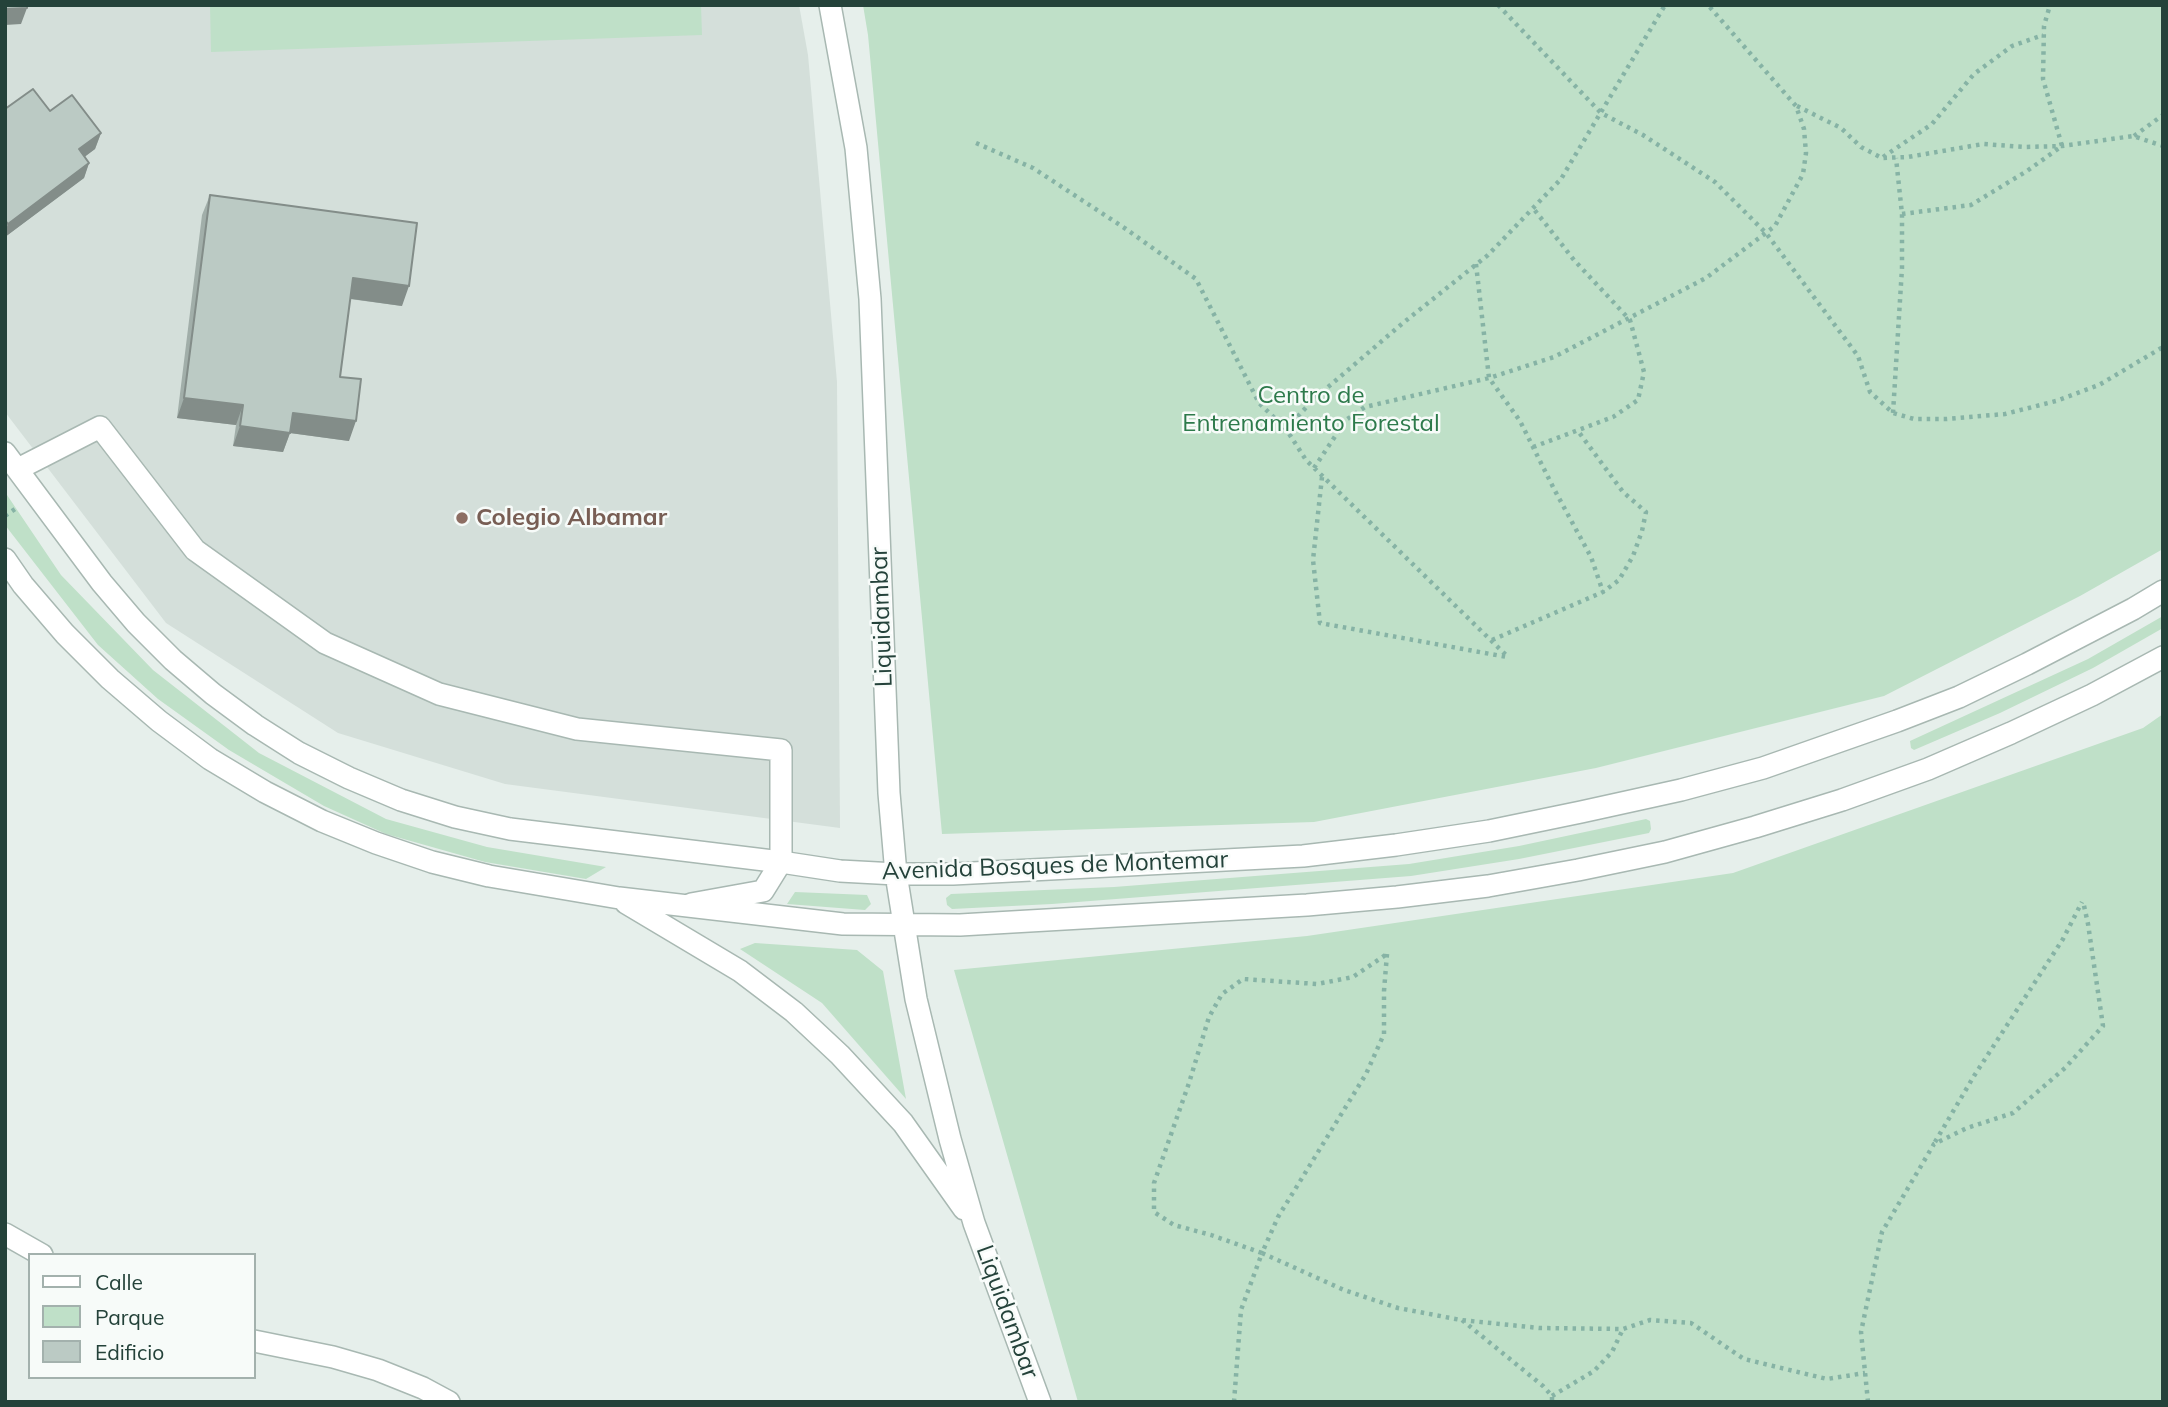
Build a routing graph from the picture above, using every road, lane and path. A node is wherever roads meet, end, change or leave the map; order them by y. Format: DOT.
graph roads {
  1 [pos="830,5"];
  2 [pos="1498,5"];
  3 [pos="1665,5"];
  4 [pos="1709,5"];
  5 [pos="2050,5"];
  6 [pos="2043,35"];
  7 [pos="1796,106"];
  8 [pos="1601,113"];
  9 [pos="2163,114"];
  10 [pos="2133,136"];
  11 [pos="976,144"];
  12 [pos="2062,146"];
  13 [pos="2163,146"];
  14 [pos="1882,158"];
  15 [pos="1896,158"];
  16 [pos="1533,208"];
  17 [pos="1902,214"];
  18 [pos="1766,233"];
  19 [pos="1476,264"];
  20 [pos="1630,320"];
  21 [pos="2163,347"];
  22 [pos="1489,378"];
  23 [pos="1893,413"];
  24 [pos="1286,429"];
  25 [pos="1577,430"];
  26 [pos="1533,447"];
  27 [pos="12,461"];
  28 [pos="1314,467"];
  29 [pos="1322,476"];
  30 [pos="5,559"];
  31 [pos="2163,591"];
  32 [pos="1603,592"];
  33 [pos="1492,640"];
  34 [pos="2163,657"];
  35 [pos="781,862"];
  36 [pos="896,874"];
  37 [pos="619,898"];
  38 [pos="685,905"];
  39 [pos="904,926"];
  40 [pos="1934,1144"];
  41 [pos="974,1223"];
  42 [pos="5,1234"];
  43 [pos="38,1253"];
  44 [pos="1262,1253"];
  45 [pos="1461,1320"];
  46 [pos="1623,1329"];
  47 [pos="256,1342"];
  48 [pos="1865,1373"];
  49 [pos="1552,1399"];
  50 [pos="449,1402"];
  51 [pos="1040,1402"];
  52 [pos="1234,1402"];
  53 [pos="1868,1402"];
  1 -- 36 [label="street, Liquidambar"];
  2 -- 8 [label="path"];
  3 -- 8 [label="path"];
  4 -- 7 [label="path"];
  5 -- 6 [label="path"];
  6 -- 12 [label="path"];
  6 -- 14 [label="path"];
  7 -- 14 [label="path"];
  7 -- 18 [label="path"];
  8 -- 16 [label="path"];
  8 -- 18 [label="path"];
  9 -- 10 [label="path"];
  10 -- 12 [label="path"];
  10 -- 13 [label="path"];
  11 -- 24 [label="path"];
  12 -- 15 [label="path"];
  12 -- 17 [label="path"];
  14 -- 15 [label="path"];
  15 -- 17 [label="path"];
  16 -- 19 [label="path"];
  16 -- 20 [label="path"];
  17 -- 23 [label="path"];
  18 -- 20 [label="path"];
  18 -- 23 [label="path"];
  19 -- 22 [label="path"];
  19 -- 24 [label="path"];
  20 -- 22 [label="path"];
  20 -- 25 [label="path"];
  21 -- 23 [label="path"];
  22 -- 26 [label="path"];
  22 -- 28 [label="path"];
  24 -- 28 [label="path"];
  25 -- 26 [label="path"];
  25 -- 32 [label="path"];
  26 -- 32 [label="path"];
  27 -- 35 [label="street, Avenida Bosques de Montemar"];
  27 -- 35 [label="street"];
  28 -- 29 [label="path"];
  29 -- 33 [label="path"];
  29 -- 33 [label="path"];
  30 -- 37 [label="street, Avenida Bosques de Montemar"];
  31 -- 36 [label="street, Avenida Bosques de Montemar"];
  32 -- 33 [label="path"];
  34 -- 39 [label="street, Avenida Bosques de Montemar"];
  35 -- 36 [label="street, Avenida Bosques de Montemar"];
  35 -- 38 [label="street"];
  36 -- 39 [label="street, Liquidambar"];
  37 -- 38 [label="street, Avenida Bosques de Montemar"];
  37 -- 41 [label="street, Liquidambar"];
  38 -- 39 [label="street, Avenida Bosques de Montemar"];
  39 -- 41 [label="street, Liquidambar"];
  40 -- 40 [label="path"];
  40 -- 48 [label="path"];
  41 -- 51 [label="street, Liquidambar"];
  42 -- 43 [label="street"];
  44 -- 44 [label="path"];
  44 -- 45 [label="path"];
  44 -- 52 [label="path"];
  45 -- 46 [label="path"];
  45 -- 49 [label="path"];
  46 -- 48 [label="path"];
  46 -- 49 [label="path"];
  47 -- 50 [label="street"];
  48 -- 53 [label="path"];
}
